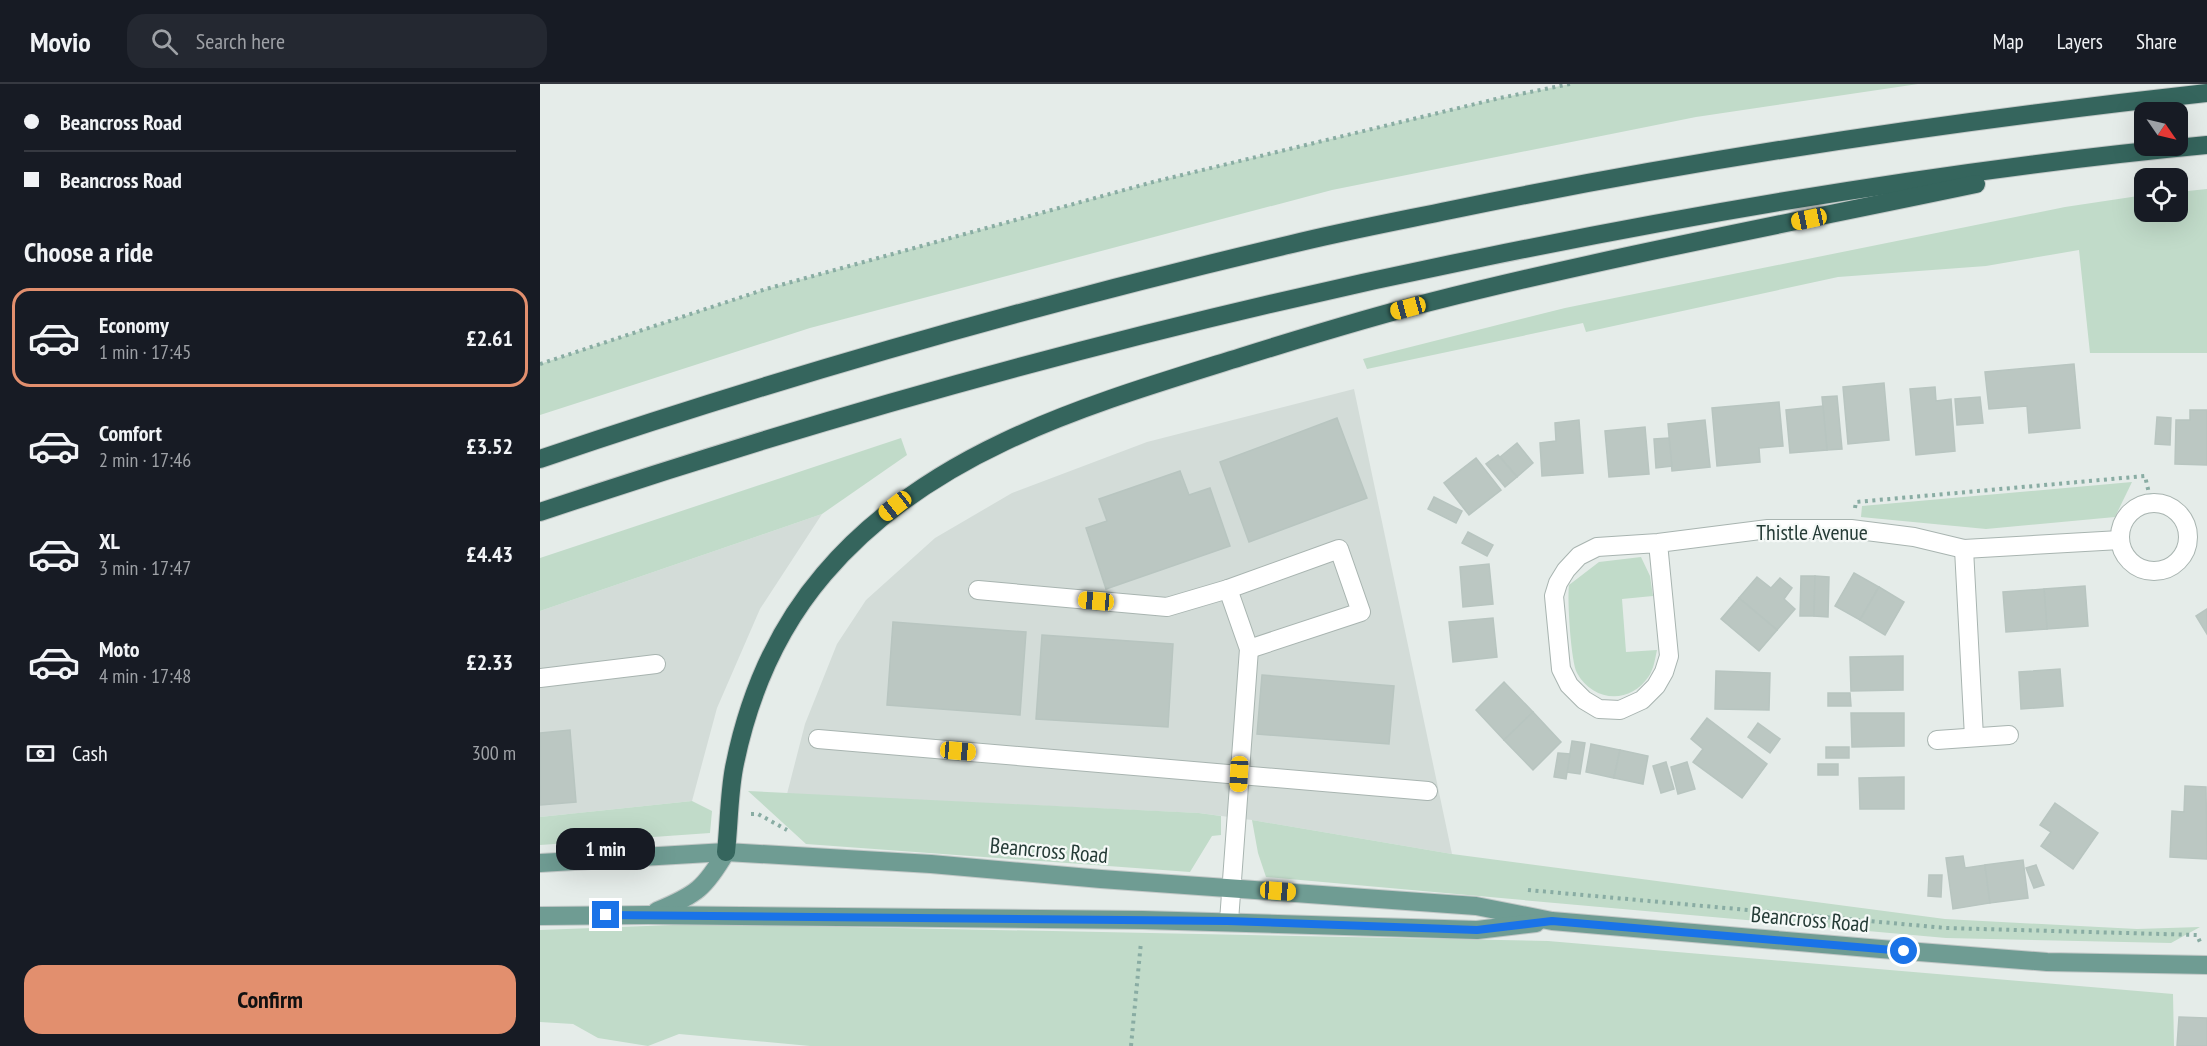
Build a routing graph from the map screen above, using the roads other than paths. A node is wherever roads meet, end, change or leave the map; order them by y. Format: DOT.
graph roads {
  1 [pos="2207,93"];
  2 [pos="2207,145"];
  3 [pos="2107,156"];
  4 [pos="540,459"];
  5 [pos="540,512"];
  6 [pos="2120,540"];
  7 [pos="2198,540"];
  8 [pos="1658,543"];
  9 [pos="1964,549"];
  10 [pos="1228,589"];
  11 [pos="978,590"];
  12 [pos="1249,650"];
  13 [pos="656,664"];
  14 [pos="540,678"];
  15 [pos="2009,735"];
  16 [pos="1974,737"];
  17 [pos="818,739"];
  18 [pos="1937,740"];
  19 [pos="1239,774"];
  20 [pos="1428,791"];
  21 [pos="726,852"];
  22 [pos="540,863"];
  23 [pos="1232,887"];
  24 [pos="648,915"];
  25 [pos="540,916"];
  26 [pos="1228,921"];
  27 [pos="1552,921"];
  28 [pos="2205,958"];
  1 -- 4 [label="highway"];
  2 -- 3 [label="highway"];
  3 -- 5 [label="highway"];
  3 -- 21 [label="highway"];
  6 -- 7 [label="street"];
  6 -- 7 [label="street"];
  6 -- 9 [label="street, Thistle Avenue"];
  8 -- 8 [label="street, Thistle Avenue"];
  8 -- 9 [label="street, Thistle Avenue"];
  9 -- 16 [label="street"];
  10 -- 11 [label="street"];
  10 -- 12 [label="street"];
  10 -- 12 [label="street"];
  12 -- 19 [label="street"];
  13 -- 14 [label="street"];
  15 -- 16 [label="street"];
  16 -- 18 [label="street"];
  17 -- 19 [label="street"];
  19 -- 20 [label="street"];
  19 -- 23 [label="street"];
  21 -- 22 [label="main road, Beancross Road"];
  21 -- 23 [label="main road, Beancross Road"];
  21 -- 24 [label="main road"];
  23 -- 26 [label="street"];
  23 -- 27 [label="main road, Beancross Road"];
  24 -- 25 [label="main road, Beancross Road"];
  24 -- 26 [label="main road, Beancross Road"];
  26 -- 27 [label="main road, Beancross Road"];
  27 -- 28 [label="main road, Beancross Road"];
}
